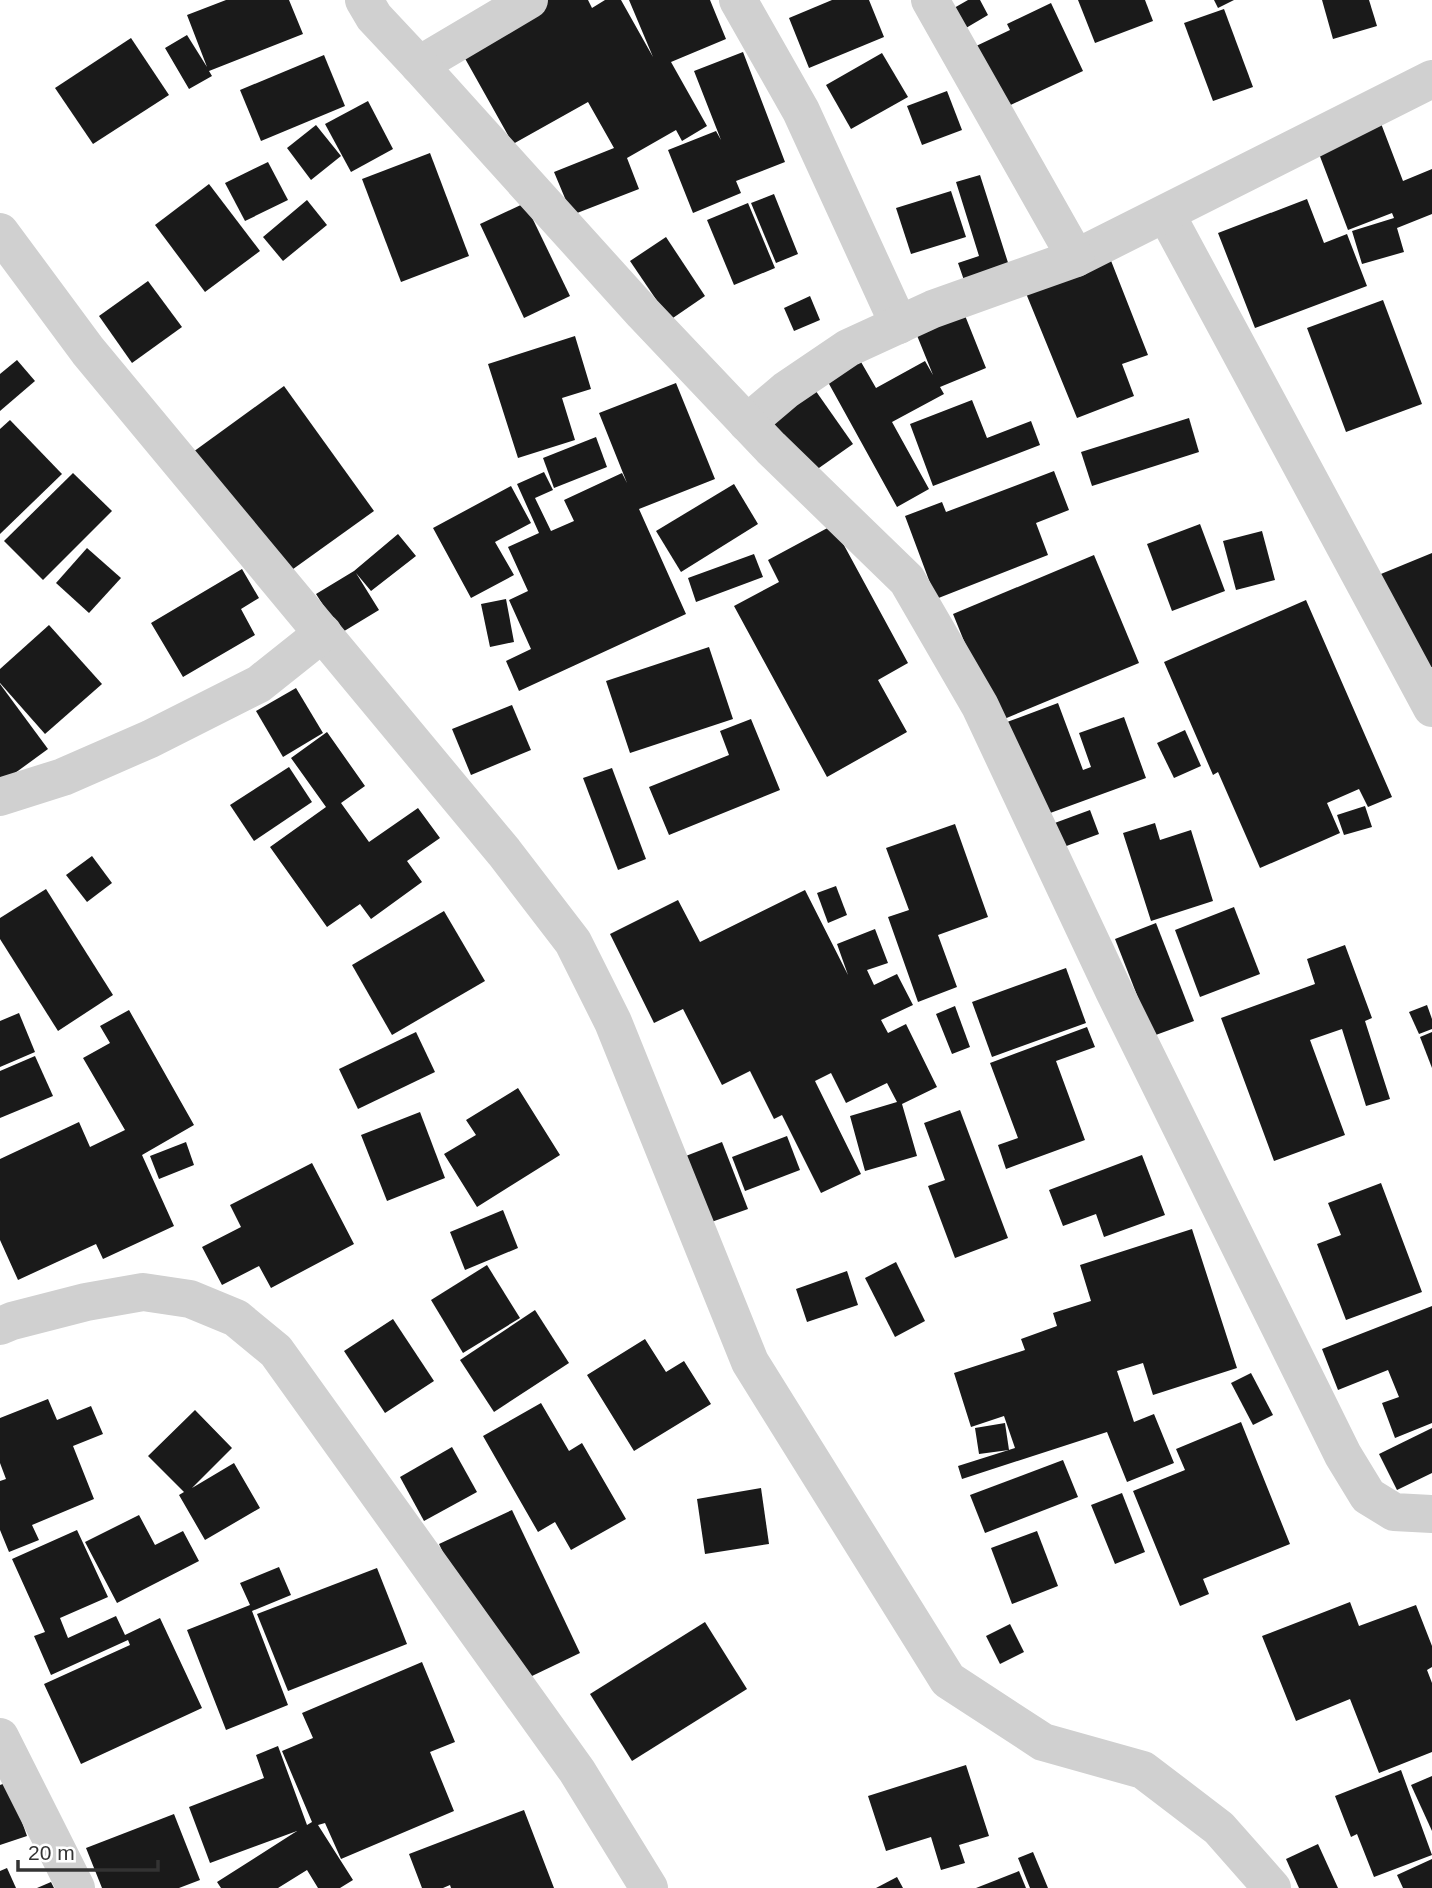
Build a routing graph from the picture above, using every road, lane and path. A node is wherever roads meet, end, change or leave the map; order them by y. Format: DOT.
graph roads {
  1 [pos="364,0"];
  2 [pos="529,0"];
  3 [pos="738,0"];
  4 [pos="930,0"];
  5 [pos="419,65"];
  6 [pos="1432,79"];
  7 [pos="1166,214"];
  8 [pos="0,232"];
  9 [pos="1076,258"];
  10 [pos="899,325"];
  11 [pos="747,423"];
  12 [pos="323,633"];
  13 [pos="1432,708"];
  14 [pos="0,797"];
  15 [pos="0,1326"];
  16 [pos="1432,1514"];
  17 [pos="0,1737"];
  18 [pos="76,1888"];
  19 [pos="649,1888"];
  20 [pos="1272,1888"];
  1 -- 5 [label="street"];
  2 -- 5 [label="street"];
  3 -- 10 [label="street"];
  4 -- 9 [label="street"];
  5 -- 11 [label="street"];
  6 -- 7 [label="street"];
  7 -- 9 [label="street"];
  7 -- 13 [label="street"];
  8 -- 12 [label="street"];
  9 -- 10 [label="street"];
  10 -- 11 [label="street"];
  11 -- 16 [label="street"];
  12 -- 14 [label="street"];
  12 -- 20 [label="street"];
  15 -- 19 [label="street"];
  17 -- 18 [label="street"];
}
